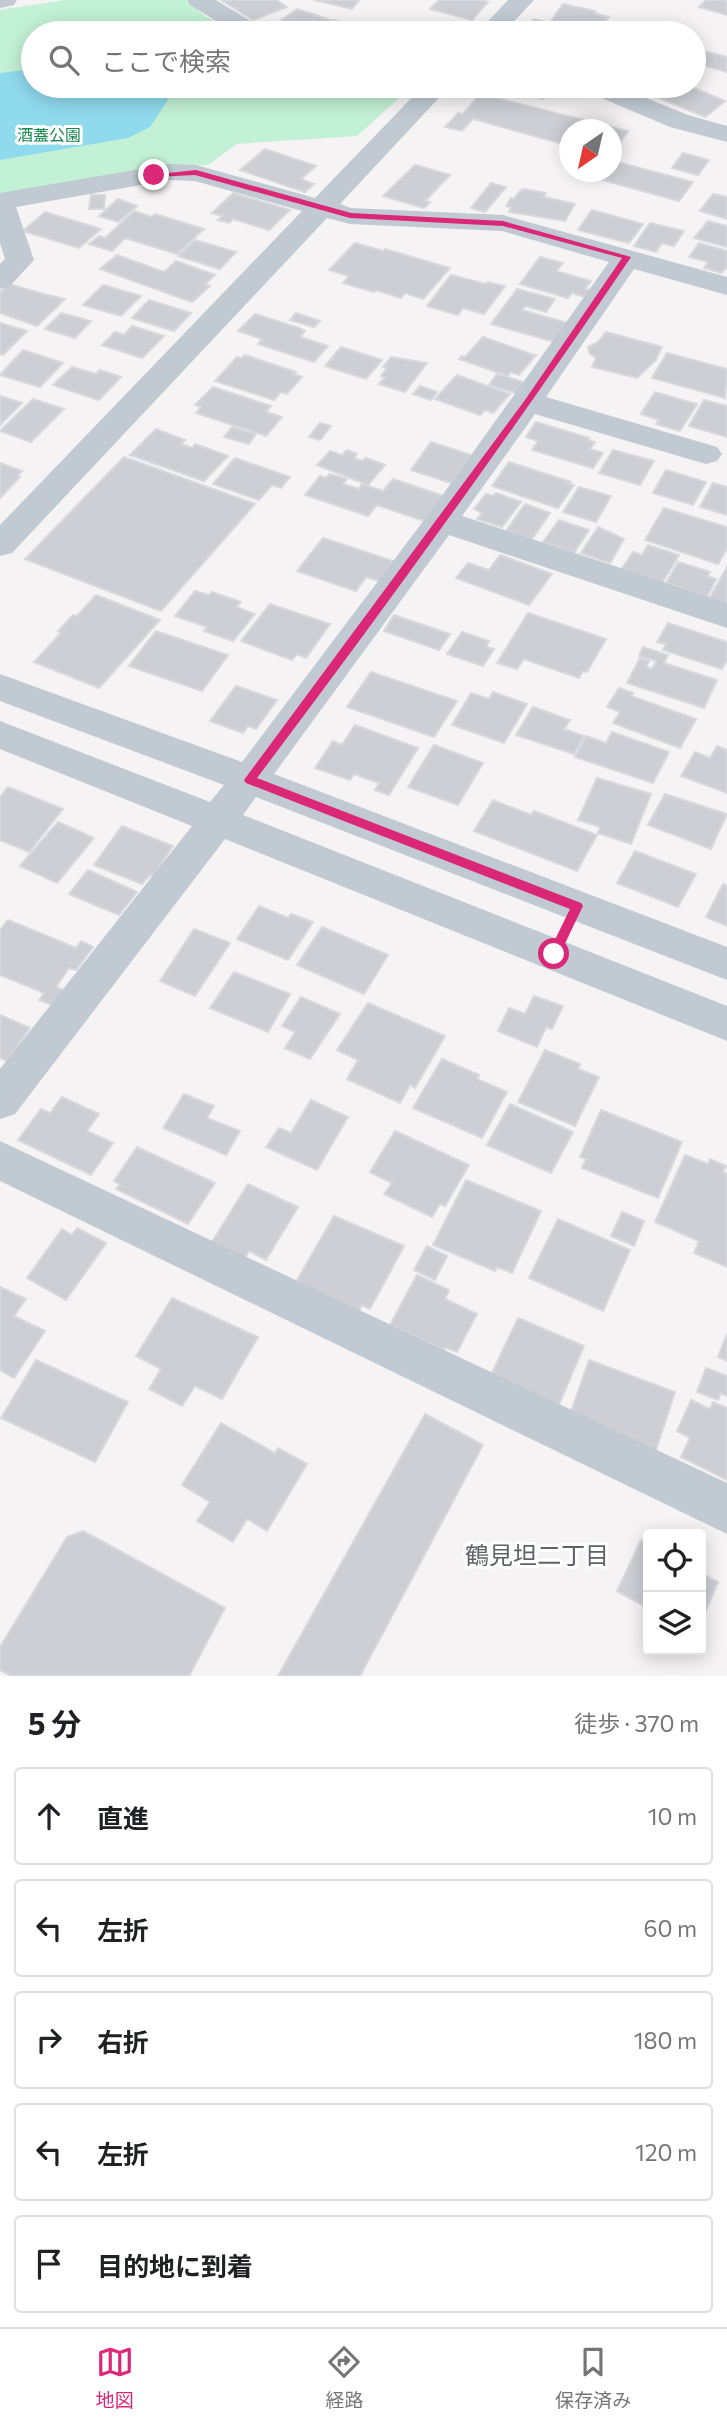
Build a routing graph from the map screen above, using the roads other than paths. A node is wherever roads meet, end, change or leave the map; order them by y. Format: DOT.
graph roads {
  1 [pos="200,0"];
  2 [pos="522,0"];
  3 [pos="234,21"];
  4 [pos="501,21"];
  5 [pos="426,98"];
  6 [pos="623,98"];
  7 [pos="726,133"];
  8 [pos="0,201"];
  9 [pos="321,209"];
  10 [pos="627,257"];
  11 [pos="0,280"];
  12 [pos="723,285"];
  13 [pos="727,313"];
  14 [pos="528,402"];
  15 [pos="706,454"];
  16 [pos="442,521"];
  17 [pos="0,545"];
  18 [pos="727,616"];
  19 [pos="0,687"];
  20 [pos="0,734"];
  21 [pos="250,780"];
  22 [pos="218,822"];
  23 [pos="577,906"];
  24 [pos="554,954"];
  25 [pos="727,964"];
  26 [pos="727,1024"];
  27 [pos="0,1100"];
  28 [pos="0,1160"];
  29 [pos="727,1509"];
  1 -- 3 [label="street"];
  2 -- 4 [label="street"];
  5 -- 9 [label="street"];
  6 -- 7 [label="street"];
  8 -- 9 [label="street"];
  8 -- 11 [label="street"];
  9 -- 10 [label="street"];
  9 -- 17 [label="street"];
  10 -- 12 [label="street"];
  10 -- 14 [label="street"];
  12 -- 13 [label="street"];
  14 -- 15 [label="street"];
  14 -- 16 [label="street"];
  16 -- 18 [label="street"];
  16 -- 21 [label="street"];
  19 -- 21 [label="street"];
  20 -- 22 [label="street"];
  21 -- 22 [label="street"];
  21 -- 23 [label="street"];
  22 -- 24 [label="street"];
  22 -- 27 [label="street"];
  23 -- 24 [label="street"];
  23 -- 25 [label="street"];
  24 -- 26 [label="street"];
  28 -- 29 [label="street"];
}
